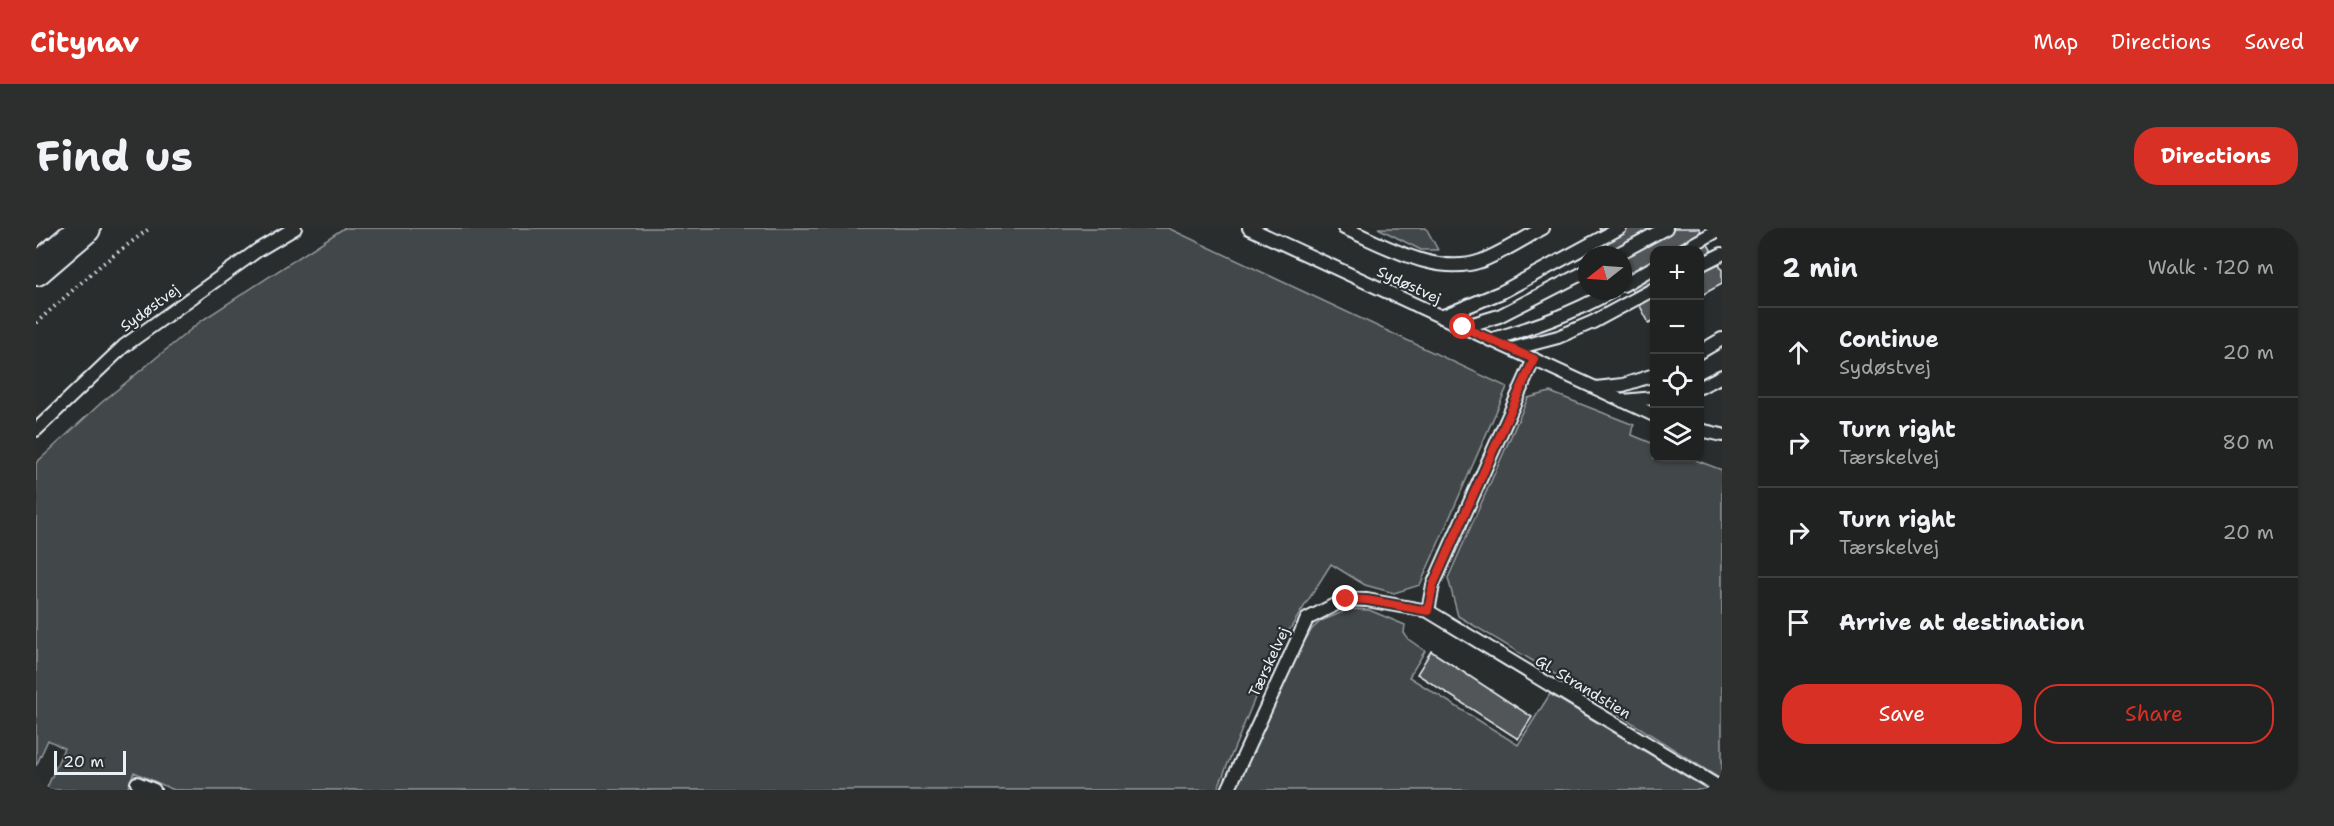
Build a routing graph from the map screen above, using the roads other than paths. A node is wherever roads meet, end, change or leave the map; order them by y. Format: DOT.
graph roads {
  1 [pos="85,228"];
  2 [pos="295,228"];
  3 [pos="1249,228"];
  4 [pos="1344,228"];
  5 [pos="1543,228"];
  6 [pos="1620,228"];
  7 [pos="1666,228"];
  8 [pos="1722,228"];
  9 [pos="1632,246"];
  10 [pos="1690,246"];
  11 [pos="1722,254"];
  12 [pos="1704,264"];
  13 [pos="1650,269"];
  14 [pos="36,270"];
  15 [pos="1578,276"];
  16 [pos="1632,280"];
  17 [pos="1650,292"];
  18 [pos="1596,300"];
  19 [pos="1441,317"];
  20 [pos="1463,327"];
  21 [pos="1722,339"];
  22 [pos="1490,340"];
  23 [pos="1512,349"];
  24 [pos="1704,350"];
  25 [pos="1534,359"];
  26 [pos="1650,376"];
  27 [pos="1722,376"];
  28 [pos="1704,385"];
  29 [pos="1595,388"];
  30 [pos="1650,398"];
  31 [pos="1622,401"];
  32 [pos="1650,413"];
  33 [pos="36,430"];
  34 [pos="1704,431"];
  35 [pos="1722,435"];
  36 [pos="1428,611"];
  37 [pos="137,783"];
  38 [pos="1722,789"];
  39 [pos="154,790"];
  40 [pos="1228,790"];
  1 -- 14 [label="street"];
  2 -- 33 [label="lane, Sydøstvej"];
  3 -- 19 [label="lane, Sydøstvej"];
  4 -- 5 [label="lane"];
  6 -- 19 [label="lane"];
  7 -- 9 [label="lane"];
  8 -- 10 [label="lane"];
  11 -- 12 [label="lane"];
  13 -- 16 [label="lane"];
  15 -- 20 [label="lane"];
  17 -- 23 [label="lane"];
  18 -- 22 [label="lane"];
  19 -- 20 [label="lane, Sydøstvej"];
  20 -- 22 [label="lane, Sydøstvej"];
  21 -- 24 [label="lane"];
  22 -- 23 [label="lane, Sydøstvej"];
  23 -- 25 [label="lane, Sydøstvej"];
  25 -- 29 [label="lane, Sydøstvej"];
  25 -- 36 [label="lane"];
  26 -- 29 [label="lane"];
  27 -- 28 [label="lane"];
  29 -- 31 [label="lane, Sydøstvej"];
  30 -- 31 [label="lane"];
  31 -- 32 [label="lane, Sydøstvej"];
  34 -- 35 [label="lane"];
  36 -- 38 [label="lane, Gl. Strandstien"];
  36 -- 40 [label="lane, Tærskelvej"];
  37 -- 39 [label="lane"];
}
